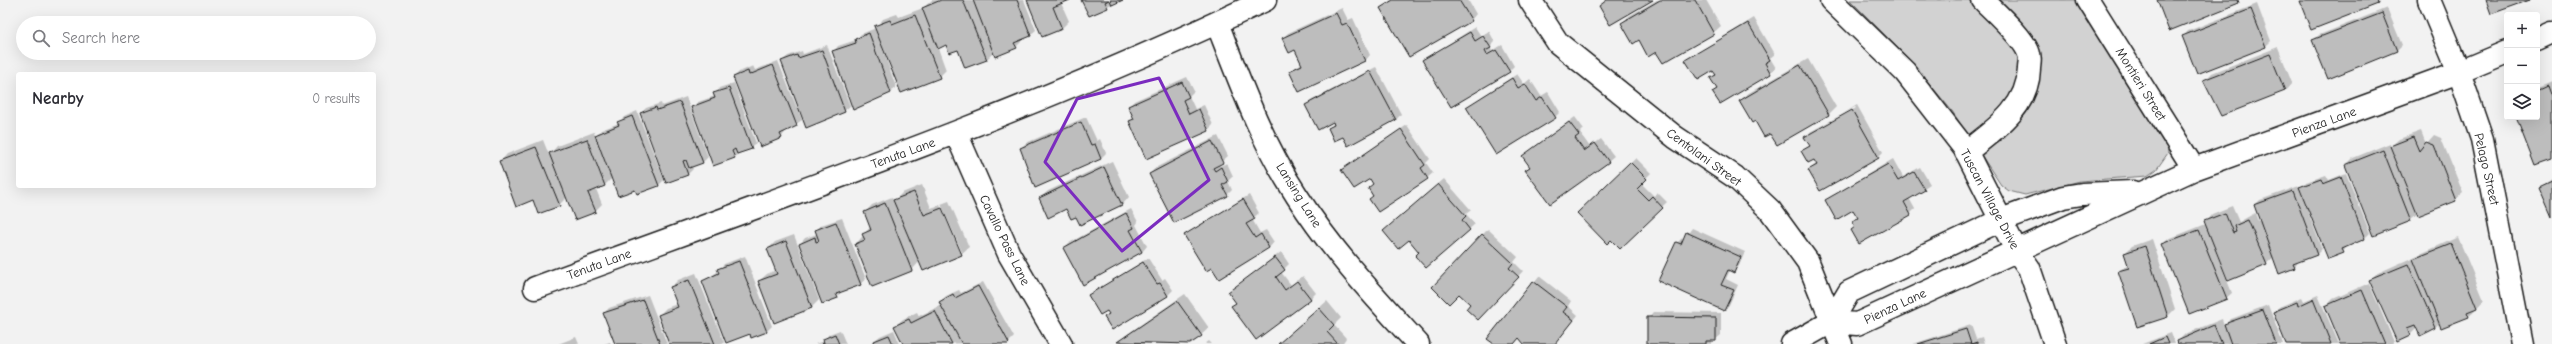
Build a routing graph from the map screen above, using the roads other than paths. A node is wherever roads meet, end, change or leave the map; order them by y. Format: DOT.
graph roads {
  1 [pos="1265,0"];
  2 [pos="1530,0"];
  3 [pos="1831,0"];
  4 [pos="1983,0"];
  5 [pos="2088,0"];
  6 [pos="2429,0"];
  7 [pos="1217,23"];
  8 [pos="2552,32"];
  9 [pos="2540,38"];
  10 [pos="2504,53"];
  11 [pos="2460,72"];
  12 [pos="956,133"];
  13 [pos="1966,152"];
  14 [pos="2194,169"];
  15 [pos="2142,192"];
  16 [pos="2001,220"];
  17 [pos="2016,250"];
  18 [pos="535,288"];
  19 [pos="1831,322"];
  20 [pos="1061,344"];
  21 [pos="1418,344"];
  22 [pos="1792,344"];
  23 [pos="1841,344"];
  24 [pos="2056,344"];
  25 [pos="2522,344"];
  1 -- 7 [label="street, Tenuta Lane"];
  2 -- 19 [label="street, Centolani Street"];
  3 -- 13 [label="street, Tuscan Village Drive"];
  4 -- 13 [label="street"];
  5 -- 14 [label="street, Montieri Street"];
  6 -- 11 [label="street, Pelago Street"];
  7 -- 12 [label="street, Tenuta Lane"];
  7 -- 21 [label="street, Lansing Lane"];
  8 -- 9 [label="street"];
  10 -- 11 [label="street, Pienza Lane"];
  11 -- 14 [label="street, Pienza Lane"];
  11 -- 25 [label="street, Pelago Street"];
  12 -- 18 [label="street, Tenuta Lane"];
  12 -- 20 [label="street, Cavallo Pass Lane"];
  13 -- 16 [label="street, Tuscan Village Drive"];
  14 -- 15 [label="street, Pienza Lane"];
  15 -- 16 [label="street, Pienza Lane"];
  15 -- 17 [label="street, Pienza Lane"];
  16 -- 17 [label="street, Tuscan Village Drive"];
  16 -- 19 [label="street, Pienza Lane"];
  17 -- 19 [label="street, Pienza Lane"];
  17 -- 24 [label="street, Tuscan Village Drive"];
  19 -- 22 [label="street"];
  19 -- 23 [label="street, Centolani Street"];
}
